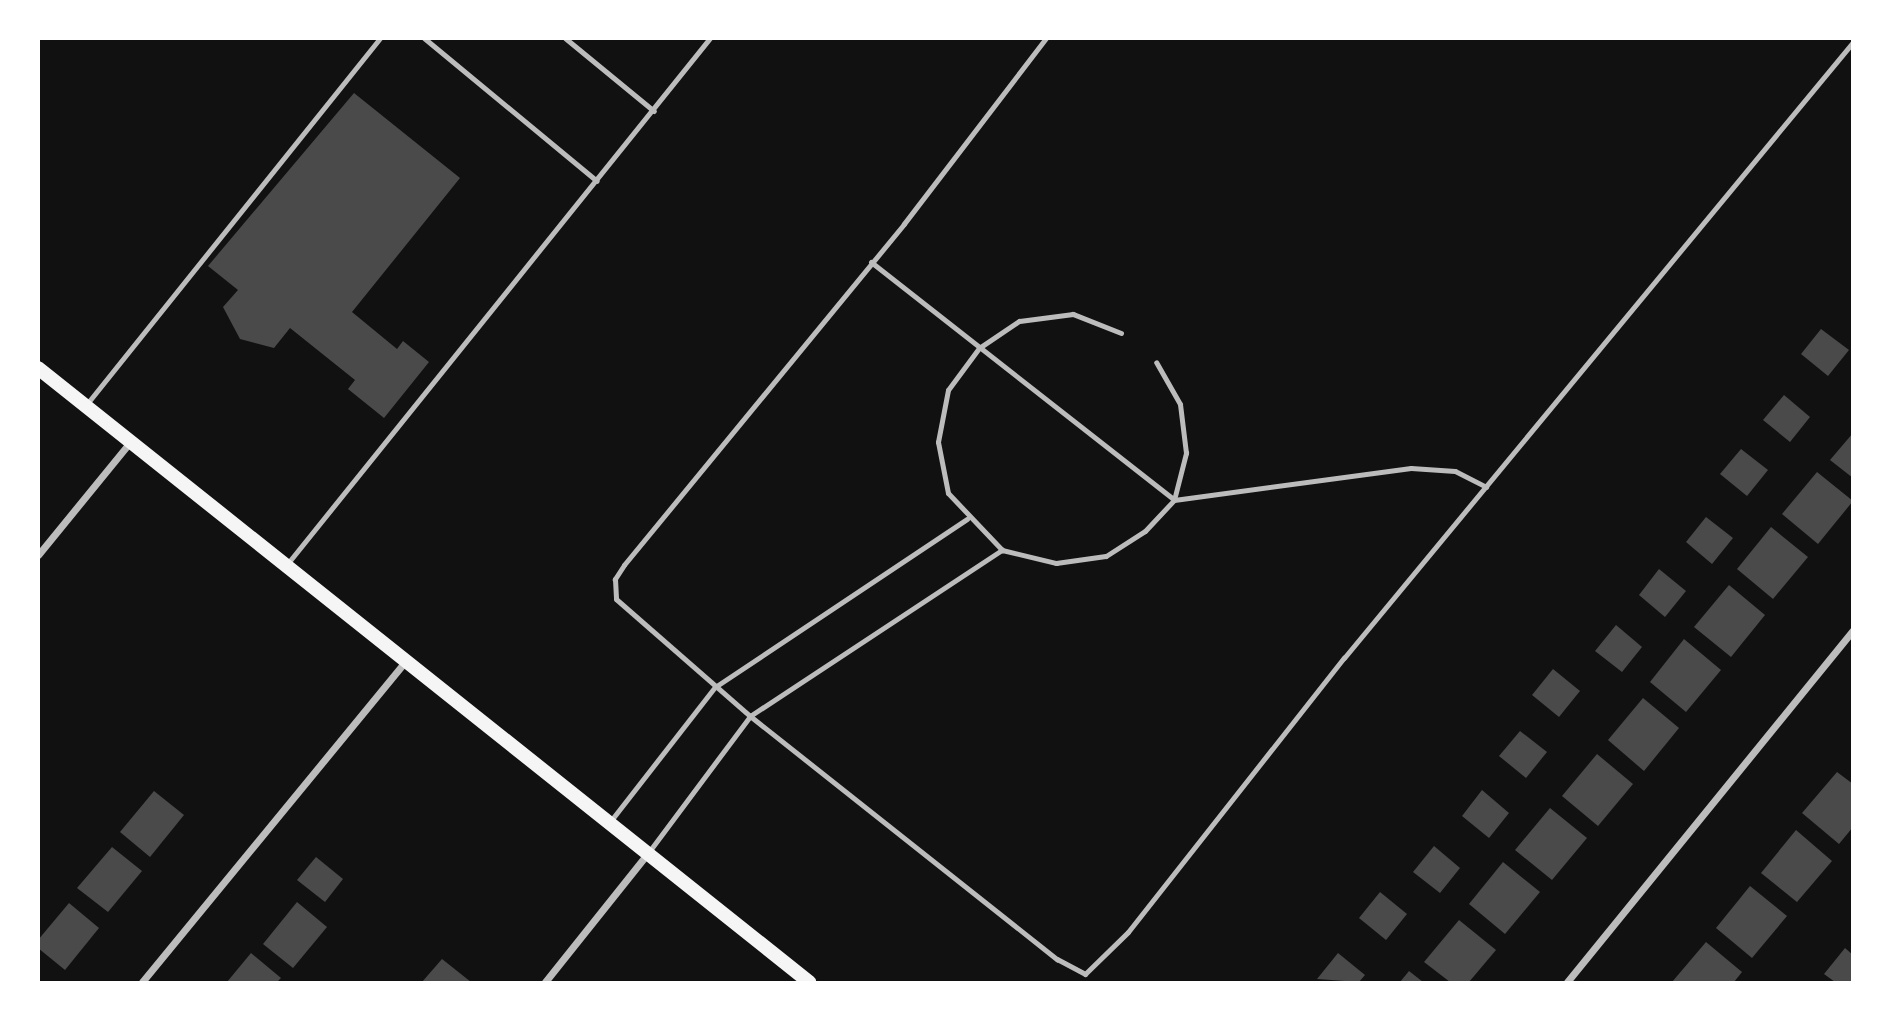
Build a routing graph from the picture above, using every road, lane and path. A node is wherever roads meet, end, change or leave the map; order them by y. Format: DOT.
graph roads {
  1 [pos="380,38"];
  2 [pos="424,38"];
  3 [pos="565,38"];
  4 [pos="710,38"];
  5 [pos="1046,38"];
  6 [pos="1853,42"];
  7 [pos="654,111"];
  8 [pos="597,181"];
  9 [pos="871,262"];
  10 [pos="1121,333"];
  11 [pos="979,348"];
  12 [pos="1156,362"];
  13 [pos="38,368"];
  14 [pos="86,405"];
  15 [pos="130,442"];
  16 [pos="1486,487"];
  17 [pos="1174,500"];
  18 [pos="967,519"];
  19 [pos="1002,550"];
  20 [pos="38,555"];
  21 [pos="286,565"];
  22 [pos="1853,630"];
  23 [pos="406,660"];
  24 [pos="715,687"];
  25 [pos="750,716"];
  26 [pos="609,823"];
  27 [pos="648,853"];
  28 [pos="142,982"];
  29 [pos="545,982"];
  30 [pos="810,982"];
  31 [pos="1567,982"];
  1 -- 14 [label="lane"];
  2 -- 8 [label="lane"];
  3 -- 7 [label="lane"];
  4 -- 7 [label="lane"];
  5 -- 9 [label="lane"];
  6 -- 16 [label="lane"];
  7 -- 8 [label="lane"];
  8 -- 21 [label="lane"];
  9 -- 11 [label="lane"];
  9 -- 24 [label="lane"];
  10 -- 11 [label="lane"];
  11 -- 17 [label="lane"];
  11 -- 18 [label="lane"];
  12 -- 17 [label="lane"];
  13 -- 14 [label="main road"];
  14 -- 15 [label="main road"];
  15 -- 20 [label="street"];
  15 -- 21 [label="main road"];
  16 -- 17 [label="lane"];
  16 -- 25 [label="lane"];
  17 -- 19 [label="lane"];
  18 -- 19 [label="lane"];
  18 -- 24 [label="lane"];
  19 -- 25 [label="lane"];
  21 -- 23 [label="main road"];
  22 -- 31 [label="street"];
  23 -- 26 [label="main road"];
  23 -- 28 [label="street"];
  24 -- 25 [label="lane"];
  24 -- 26 [label="lane"];
  25 -- 27 [label="lane"];
  26 -- 27 [label="main road"];
  27 -- 29 [label="street"];
  27 -- 30 [label="main road"];
}
